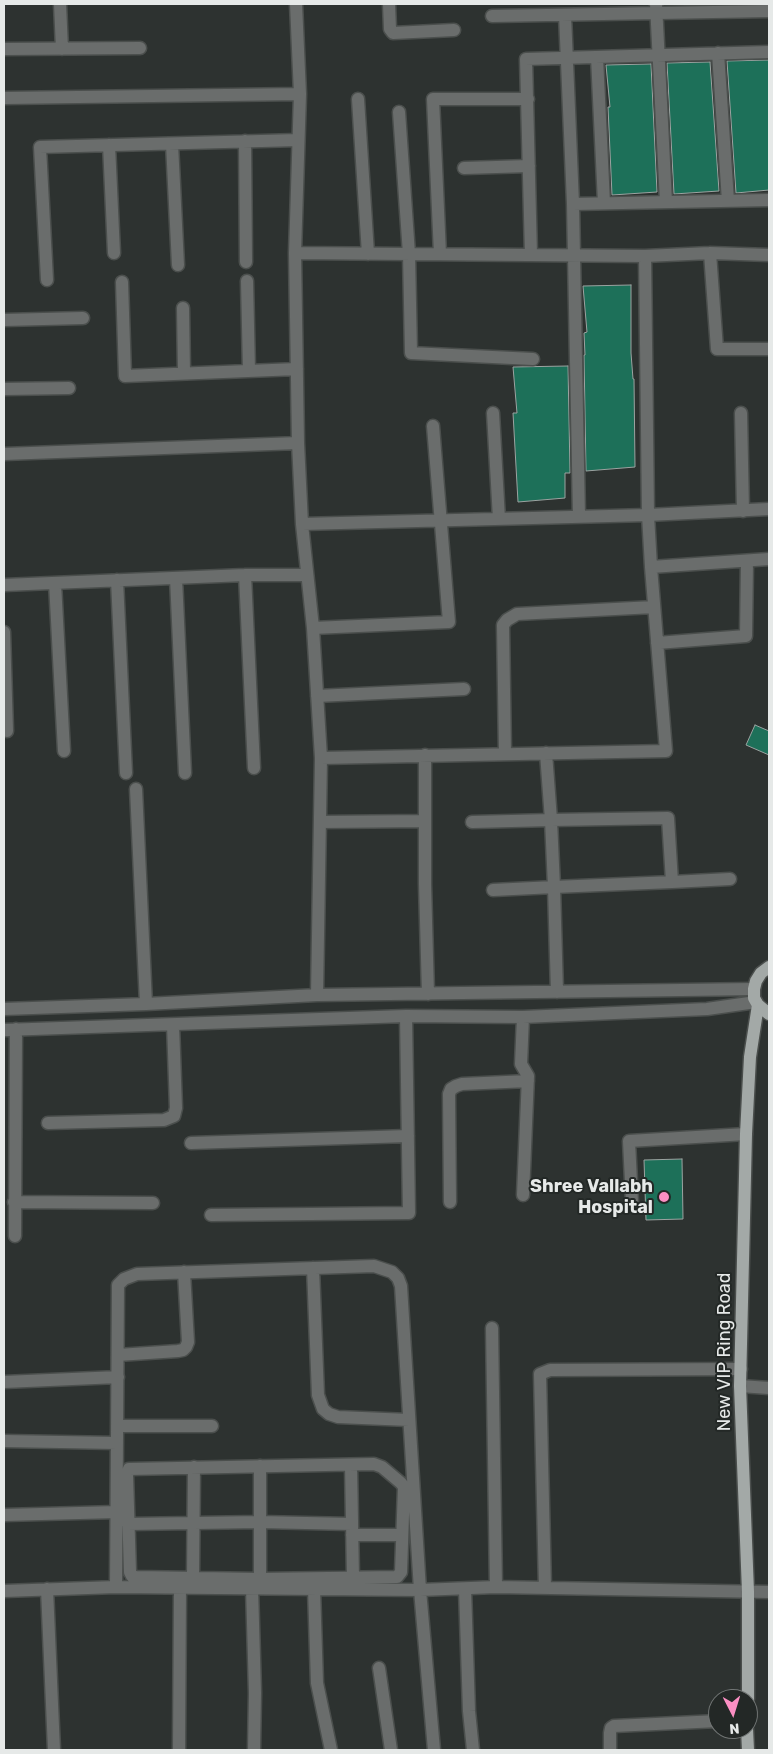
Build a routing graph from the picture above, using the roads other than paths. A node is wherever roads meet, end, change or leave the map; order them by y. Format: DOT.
graph roads {
  1 [pos="60,4"];
  2 [pos="296,4"];
  3 [pos="389,4"];
  4 [pos="657,8"];
  5 [pos="769,11"];
  6 [pos="565,15"];
  7 [pos="492,16"];
  8 [pos="454,30"];
  9 [pos="140,48"];
  10 [pos="4,49"];
  11 [pos="62,49"];
  12 [pos="769,52"];
  13 [pos="718,53"];
  14 [pos="658,54"];
  15 [pos="597,56"];
  16 [pos="567,58"];
  17 [pos="300,94"];
  18 [pos="4,98"];
  19 [pos="358,99"];
  20 [pos="528,99"];
  21 [pos="399,112"];
  22 [pos="298,140"];
  23 [pos="245,141"];
  24 [pos="172,144"];
  25 [pos="109,145"];
  26 [pos="529,166"];
  27 [pos="464,168"];
  28 [pos="769,200"];
  29 [pos="728,201"];
  30 [pos="666,202"];
  31 [pos="604,203"];
  32 [pos="573,204"];
  33 [pos="114,253"];
  34 [pos="295,253"];
  35 [pos="710,253"];
  36 [pos="368,254"];
  37 [pos="409,254"];
  38 [pos="440,254"];
  39 [pos="531,255"];
  40 [pos="574,255"];
  41 [pos="769,255"];
  42 [pos="645,256"];
  43 [pos="246,262"];
  44 [pos="178,265"];
  45 [pos="47,280"];
  46 [pos="247,281"];
  47 [pos="122,282"];
  48 [pos="183,308"];
  49 [pos="83,318"];
  50 [pos="4,320"];
  51 [pos="769,349"];
  52 [pos="532,359"];
  53 [pos="297,369"];
  54 [pos="249,371"];
  55 [pos="184,373"];
  56 [pos="69,388"];
  57 [pos="4,389"];
  58 [pos="493,413"];
  59 [pos="741,413"];
  60 [pos="433,426"];
  61 [pos="298,443"];
  62 [pos="4,454"];
  63 [pos="769,509"];
  64 [pos="743,511"];
  65 [pos="648,515"];
  66 [pos="579,517"];
  67 [pos="499,519"];
  68 [pos="441,520"];
  69 [pos="302,524"];
  70 [pos="769,559"];
  71 [pos="747,561"];
  72 [pos="651,566"];
  73 [pos="245,575"];
  74 [pos="308,575"];
  75 [pos="176,578"];
  76 [pos="117,580"];
  77 [pos="55,583"];
  78 [pos="4,586"];
  79 [pos="654,607"];
  80 [pos="313,628"];
  81 [pos="4,632"];
  82 [pos="657,643"];
  83 [pos="464,689"];
  84 [pos="317,696"];
  85 [pos="8,731"];
  86 [pos="64,751"];
  87 [pos="546,753"];
  88 [pos="505,754"];
  89 [pos="425,756"];
  90 [pos="321,758"];
  91 [pos="254,768"];
  92 [pos="126,773"];
  93 [pos="185,773"];
  94 [pos="136,790"];
  95 [pos="551,820"];
  96 [pos="425,821"];
  97 [pos="320,822"];
  98 [pos="472,822"];
  99 [pos="730,879"];
  100 [pos="672,882"];
  101 [pos="554,887"];
  102 [pos="493,890"];
  103 [pos="769,959"];
  104 [pos="765,970"];
  105 [pos="557,992"];
  106 [pos="428,994"];
  107 [pos="317,995"];
  108 [pos="756,999"];
  109 [pos="146,1004"];
  110 [pos="4,1009"];
  111 [pos="769,1014"];
  112 [pos="406,1016"];
  113 [pos="523,1017"];
  114 [pos="172,1025"];
  115 [pos="10,1030"];
  116 [pos="528,1081"];
  117 [pos="48,1123"];
  118 [pos="746,1134"];
  119 [pos="408,1136"];
  120 [pos="191,1143"];
  121 [pos="523,1195"];
  122 [pos="14,1202"];
  123 [pos="153,1202"];
  124 [pos="450,1202"];
  125 [pos="632,1202"];
  126 [pos="211,1216"];
  127 [pos="15,1236"];
  128 [pos="313,1268"];
  129 [pos="184,1272"];
  130 [pos="492,1328"];
  131 [pos="118,1354"];
  132 [pos="740,1370"];
  133 [pos="118,1378"];
  134 [pos="4,1382"];
  135 [pos="740,1386"];
  136 [pos="769,1388"];
  137 [pos="409,1420"];
  138 [pos="117,1426"];
  139 [pos="212,1426"];
  140 [pos="4,1441"];
  141 [pos="117,1443"];
  142 [pos="351,1465"];
  143 [pos="260,1466"];
  144 [pos="194,1467"];
  145 [pos="117,1512"];
  146 [pos="4,1514"];
  147 [pos="260,1522"];
  148 [pos="192,1523"];
  149 [pos="128,1524"];
  150 [pos="352,1529"];
  151 [pos="402,1535"];
  152 [pos="193,1578"];
  153 [pos="353,1578"];
  154 [pos="257,1585"];
  155 [pos="116,1587"];
  156 [pos="180,1587"];
  157 [pos="496,1587"];
  158 [pos="545,1588"];
  159 [pos="314,1589"];
  160 [pos="465,1589"];
  161 [pos="47,1590"];
  162 [pos="420,1590"];
  163 [pos="4,1591"];
  164 [pos="748,1592"];
  165 [pos="769,1592"];
  166 [pos="379,1668"];
  167 [pos="748,1689"];
  168 [pos="708,1721"];
  169 [pos="54,1750"];
  170 [pos="179,1750"];
  171 [pos="254,1750"];
  172 [pos="331,1750"];
  173 [pos="391,1750"];
  174 [pos="434,1750"];
  175 [pos="473,1750"];
  176 [pos="610,1750"];
  1 -- 11 [label="street"];
  2 -- 17 [label="street"];
  3 -- 8 [label="street"];
  4 -- 5 [label="street"];
  4 -- 6 [label="street"];
  4 -- 14 [label="street"];
  6 -- 7 [label="street"];
  6 -- 16 [label="street"];
  9 -- 11 [label="street"];
  10 -- 11 [label="street"];
  12 -- 13 [label="street"];
  13 -- 14 [label="street"];
  13 -- 29 [label="street"];
  14 -- 15 [label="street"];
  14 -- 30 [label="street"];
  15 -- 16 [label="street"];
  15 -- 31 [label="street"];
  16 -- 20 [label="street"];
  16 -- 32 [label="street"];
  17 -- 18 [label="street"];
  17 -- 22 [label="street"];
  19 -- 36 [label="street"];
  20 -- 26 [label="street"];
  20 -- 38 [label="street"];
  21 -- 37 [label="street"];
  22 -- 23 [label="street"];
  22 -- 34 [label="street"];
  23 -- 24 [label="street"];
  23 -- 43 [label="street"];
  24 -- 25 [label="street"];
  24 -- 44 [label="street"];
  25 -- 33 [label="street"];
  25 -- 45 [label="street"];
  26 -- 27 [label="street"];
  26 -- 39 [label="street"];
  28 -- 29 [label="street"];
  29 -- 30 [label="street"];
  30 -- 31 [label="street"];
  31 -- 32 [label="street"];
  32 -- 40 [label="street"];
  34 -- 36 [label="street"];
  34 -- 53 [label="street"];
  35 -- 41 [label="street"];
  35 -- 42 [label="street"];
  35 -- 51 [label="street"];
  36 -- 37 [label="street"];
  37 -- 38 [label="street"];
  37 -- 52 [label="street"];
  38 -- 39 [label="street"];
  39 -- 40 [label="street"];
  40 -- 42 [label="street"];
  40 -- 66 [label="street"];
  42 -- 65 [label="street"];
  46 -- 54 [label="street"];
  47 -- 55 [label="street"];
  48 -- 55 [label="street"];
  49 -- 50 [label="street"];
  53 -- 54 [label="street"];
  53 -- 61 [label="street"];
  54 -- 55 [label="street"];
  56 -- 57 [label="street"];
  58 -- 67 [label="street"];
  59 -- 64 [label="street"];
  60 -- 68 [label="street"];
  61 -- 62 [label="street"];
  61 -- 69 [label="street"];
  63 -- 64 [label="street"];
  64 -- 65 [label="street"];
  65 -- 66 [label="street"];
  65 -- 72 [label="street"];
  66 -- 67 [label="street"];
  67 -- 68 [label="street"];
  68 -- 69 [label="street"];
  68 -- 80 [label="street"];
  69 -- 74 [label="street"];
  70 -- 71 [label="street"];
  71 -- 72 [label="street"];
  71 -- 82 [label="street"];
  72 -- 79 [label="street"];
  73 -- 74 [label="street"];
  73 -- 75 [label="street"];
  73 -- 91 [label="street"];
  74 -- 80 [label="street"];
  75 -- 76 [label="street"];
  75 -- 93 [label="street"];
  76 -- 77 [label="street"];
  76 -- 92 [label="street"];
  77 -- 78 [label="street"];
  77 -- 86 [label="street"];
  79 -- 82 [label="street"];
  79 -- 88 [label="street"];
  80 -- 84 [label="street"];
  81 -- 85 [label="street"];
  82 -- 87 [label="street"];
  83 -- 84 [label="street"];
  84 -- 90 [label="street"];
  87 -- 88 [label="street"];
  87 -- 95 [label="street"];
  88 -- 89 [label="street"];
  89 -- 90 [label="street"];
  89 -- 96 [label="street"];
  90 -- 97 [label="street"];
  94 -- 109 [label="street"];
  95 -- 98 [label="street"];
  95 -- 100 [label="street"];
  95 -- 101 [label="street"];
  96 -- 97 [label="street"];
  96 -- 106 [label="street"];
  97 -- 107 [label="street"];
  99 -- 100 [label="street"];
  100 -- 101 [label="street"];
  101 -- 102 [label="street"];
  101 -- 105 [label="street"];
  103 -- 104 [label="main road"];
  104 -- 108 [label="main road, New VIP Ring Road"];
  105 -- 106 [label="street"];
  105 -- 108 [label="street"];
  106 -- 107 [label="street"];
  107 -- 109 [label="street"];
  108 -- 111 [label="main road"];
  108 -- 113 [label="street"];
  108 -- 118 [label="main road, New VIP Ring Road"];
  109 -- 110 [label="street"];
  112 -- 113 [label="street"];
  112 -- 114 [label="street"];
  112 -- 119 [label="street"];
  113 -- 116 [label="street"];
  114 -- 115 [label="street"];
  114 -- 117 [label="street"];
  115 -- 122 [label="street"];
  116 -- 121 [label="street"];
  116 -- 124 [label="street"];
  118 -- 125 [label="street"];
  118 -- 132 [label="main road, New VIP Ring Road"];
  119 -- 120 [label="street"];
  119 -- 126 [label="street"];
  122 -- 123 [label="street"];
  122 -- 127 [label="street"];
  128 -- 129 [label="street"];
  128 -- 137 [label="street"];
  128 -- 137 [label="street"];
  129 -- 131 [label="street"];
  129 -- 131 [label="street"];
  130 -- 157 [label="street"];
  131 -- 133 [label="street"];
  132 -- 135 [label="main road, New VIP Ring Road"];
  132 -- 158 [label="street"];
  133 -- 134 [label="street"];
  133 -- 138 [label="street"];
  135 -- 136 [label="street"];
  135 -- 164 [label="main road, New VIP Ring Road"];
  137 -- 162 [label="street"];
  138 -- 139 [label="street"];
  138 -- 141 [label="street"];
  140 -- 141 [label="street"];
  141 -- 145 [label="street"];
  142 -- 143 [label="street"];
  142 -- 150 [label="street"];
  142 -- 151 [label="street"];
  143 -- 144 [label="street"];
  143 -- 147 [label="street"];
  144 -- 148 [label="street"];
  144 -- 149 [label="street"];
  145 -- 146 [label="street"];
  145 -- 155 [label="street"];
  147 -- 148 [label="street"];
  147 -- 150 [label="street"];
  147 -- 154 [label="street"];
  148 -- 149 [label="street"];
  148 -- 152 [label="street"];
  149 -- 152 [label="street"];
  150 -- 151 [label="street"];
  150 -- 153 [label="street"];
  151 -- 153 [label="street"];
  152 -- 154 [label="street"];
  153 -- 154 [label="street"];
  154 -- 156 [label="street"];
  154 -- 159 [label="street"];
  154 -- 171 [label="street"];
  155 -- 156 [label="street"];
  155 -- 161 [label="street"];
  156 -- 170 [label="street"];
  157 -- 158 [label="street"];
  157 -- 160 [label="street"];
  158 -- 164 [label="street"];
  159 -- 162 [label="street"];
  159 -- 172 [label="street"];
  160 -- 162 [label="street"];
  160 -- 175 [label="street"];
  161 -- 163 [label="street"];
  161 -- 169 [label="street"];
  162 -- 174 [label="street"];
  164 -- 165 [label="street"];
  164 -- 167 [label="main road, New VIP Ring Road"];
  166 -- 173 [label="street"];
  168 -- 176 [label="street"];
}
